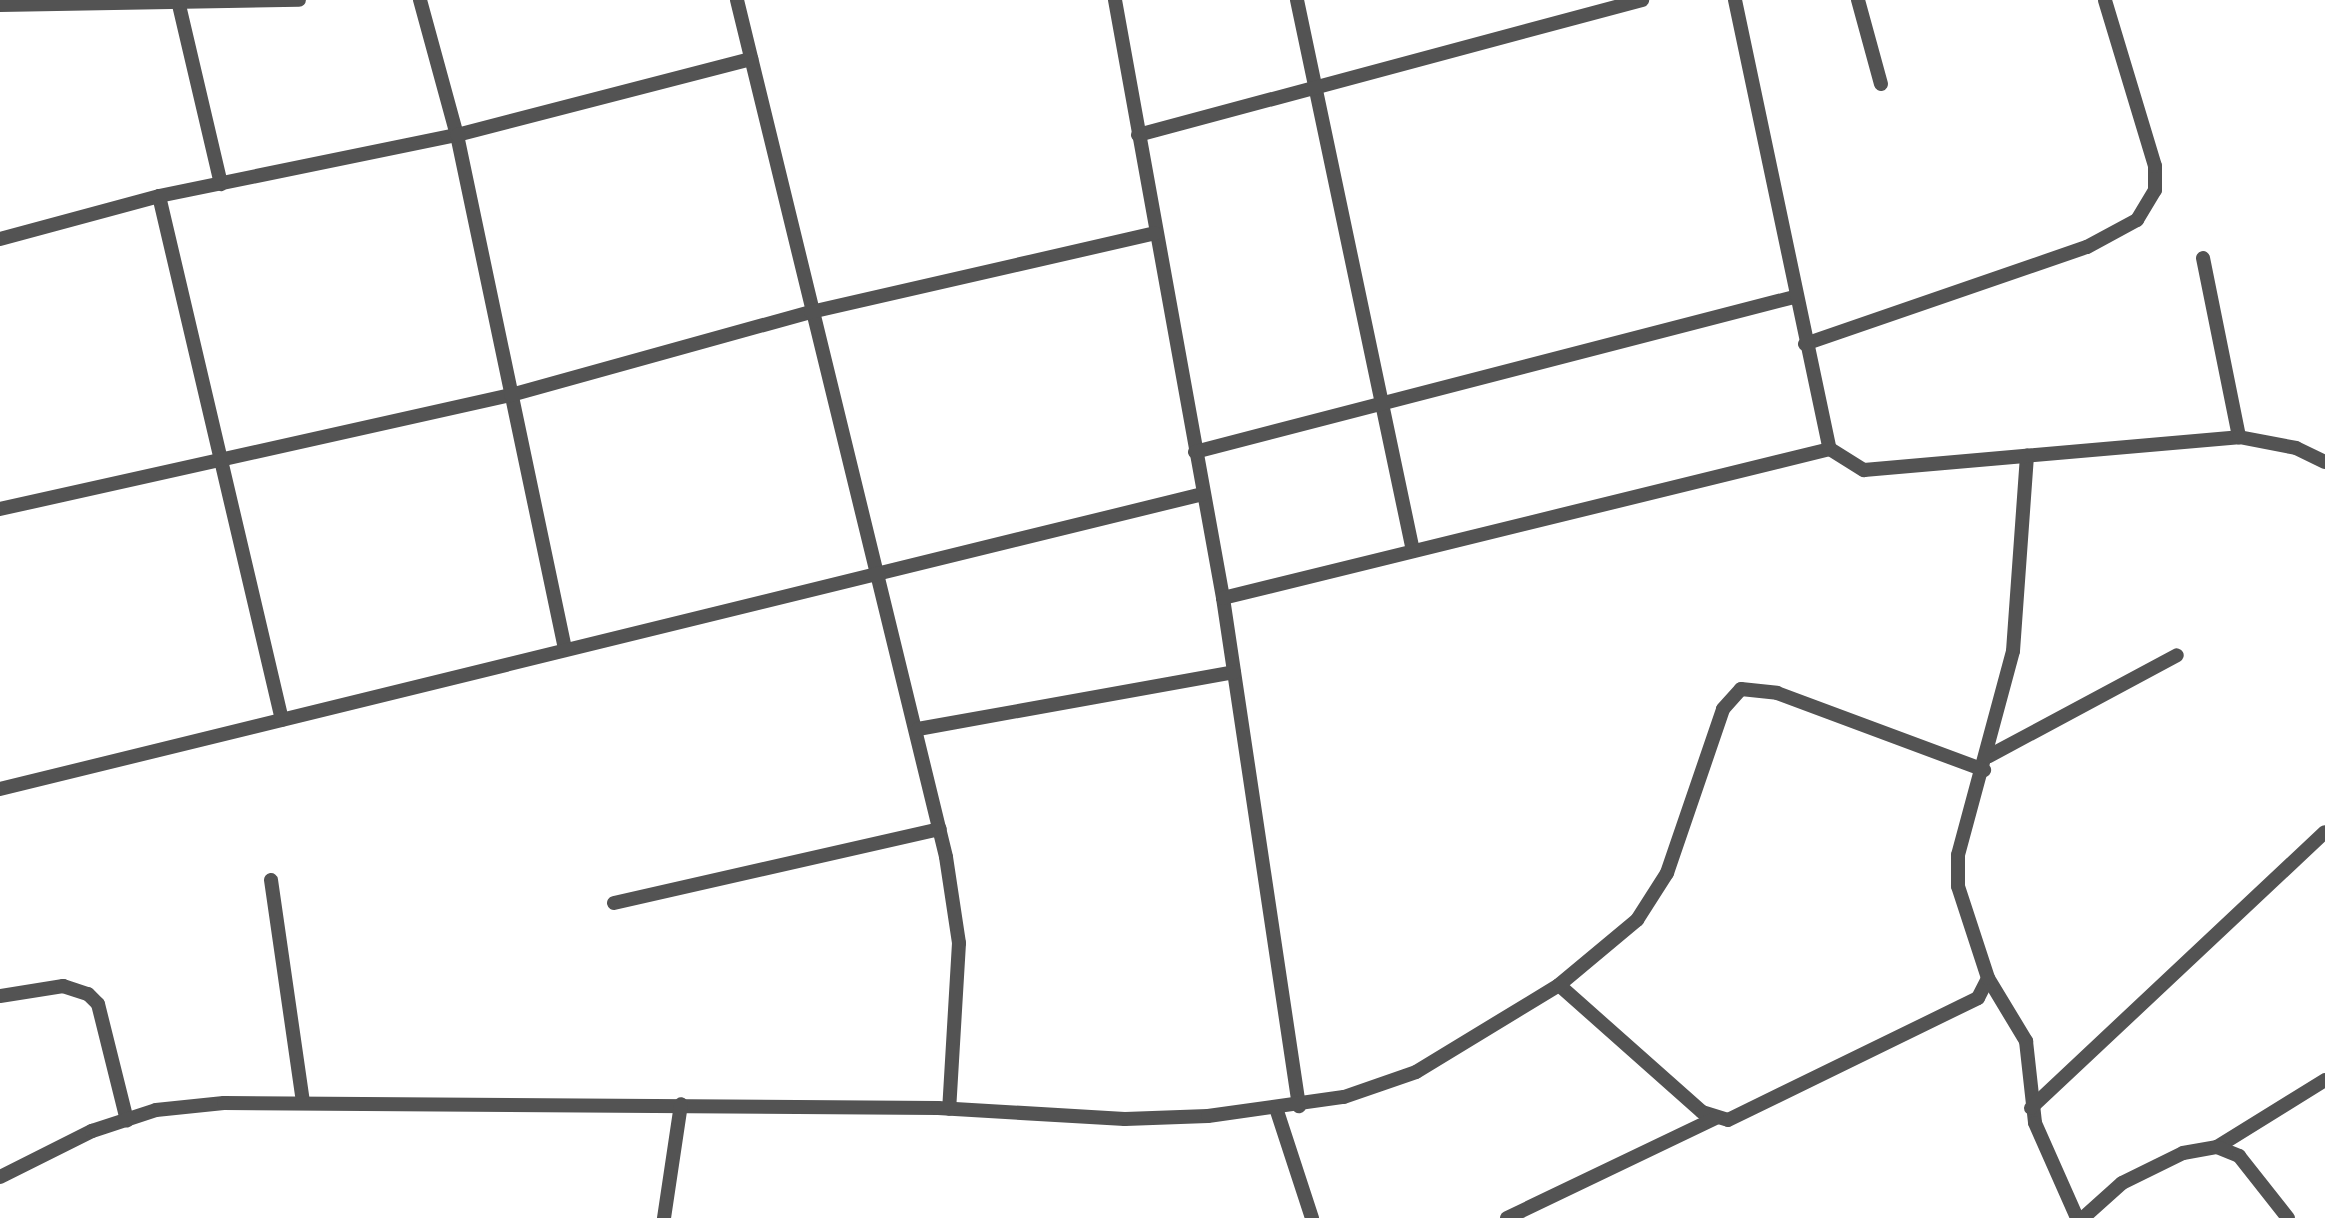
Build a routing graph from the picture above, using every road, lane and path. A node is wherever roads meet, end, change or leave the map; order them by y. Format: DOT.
graph roads {
  1 [pos="293,0"];
  2 [pos="299,0"];
  3 [pos="420,0"];
  4 [pos="737,0"];
  5 [pos="1115,0"];
  6 [pos="1297,0"];
  7 [pos="1642,0"];
  8 [pos="1735,0"];
  9 [pos="1858,0"];
  10 [pos="2105,0"];
  11 [pos="6,4"];
  12 [pos="179,5"];
  13 [pos="751,59"];
  14 [pos="1881,84"];
  15 [pos="1316,88"];
  16 [pos="457,135"];
  17 [pos="1138,135"];
  18 [pos="220,184"];
  19 [pos="159,196"];
  20 [pos="1155,233"];
  21 [pos="0,239"];
  22 [pos="2203,258"];
  23 [pos="1794,297"];
  24 [pos="811,313"];
  25 [pos="1805,344"];
  26 [pos="511,395"];
  27 [pos="1382,403"];
  28 [pos="2239,437"];
  29 [pos="1830,449"];
  30 [pos="1195,452"];
  31 [pos="2027,456"];
  32 [pos="216,460"];
  33 [pos="2325,462"];
  34 [pos="1203,494"];
  35 [pos="0,509"];
  36 [pos="1413,551"];
  37 [pos="878,572"];
  38 [pos="1223,598"];
  39 [pos="565,649"];
  40 [pos="2177,654"];
  41 [pos="1234,671"];
  42 [pos="282,720"];
  43 [pos="918,729"];
  44 [pos="1989,755"];
  45 [pos="1984,771"];
  46 [pos="0,789"];
  47 [pos="940,829"];
  48 [pos="2325,832"];
  49 [pos="271,880"];
  50 [pos="614,903"];
  51 [pos="1988,978"];
  52 [pos="1559,985"];
  53 [pos="0,996"];
  54 [pos="2325,1080"];
  55 [pos="303,1101"];
  56 [pos="681,1104"];
  57 [pos="1299,1106"];
  58 [pos="1276,1108"];
  59 [pos="2031,1108"];
  60 [pos="949,1109"];
  61 [pos="1716,1118"];
  62 [pos="127,1120"];
  63 [pos="2217,1147"];
  64 [pos="0,1177"];
  65 [pos="664,1218"];
  66 [pos="1312,1218"];
  67 [pos="1507,1218"];
  68 [pos="2077,1218"];
  69 [pos="2083,1218"];
  70 [pos="2288,1218"];
  1 -- 2 [label="street"];
  1 -- 12 [label="street"];
  3 -- 16 [label="street"];
  4 -- 13 [label="street"];
  5 -- 17 [label="street"];
  6 -- 15 [label="street"];
  7 -- 15 [label="street"];
  8 -- 23 [label="street"];
  9 -- 14 [label="street"];
  10 -- 25 [label="street"];
  11 -- 12 [label="street"];
  12 -- 18 [label="street"];
  13 -- 16 [label="street"];
  13 -- 24 [label="street"];
  15 -- 17 [label="street"];
  15 -- 27 [label="street"];
  16 -- 18 [label="street"];
  16 -- 26 [label="street"];
  17 -- 20 [label="street"];
  18 -- 19 [label="street"];
  19 -- 21 [label="street"];
  19 -- 32 [label="street"];
  20 -- 24 [label="street"];
  20 -- 30 [label="street"];
  22 -- 28 [label="street"];
  23 -- 25 [label="street"];
  23 -- 27 [label="street"];
  24 -- 26 [label="street"];
  24 -- 37 [label="street"];
  25 -- 29 [label="street"];
  26 -- 32 [label="street"];
  26 -- 39 [label="street"];
  27 -- 30 [label="street"];
  27 -- 36 [label="street"];
  28 -- 31 [label="street"];
  28 -- 33 [label="street"];
  29 -- 31 [label="street"];
  29 -- 36 [label="street"];
  30 -- 34 [label="street"];
  31 -- 44 [label="street"];
  32 -- 35 [label="street"];
  32 -- 42 [label="street"];
  34 -- 37 [label="street"];
  34 -- 38 [label="street"];
  36 -- 38 [label="street"];
  37 -- 39 [label="street"];
  37 -- 43 [label="street"];
  38 -- 41 [label="street"];
  39 -- 42 [label="street"];
  40 -- 44 [label="street"];
  41 -- 43 [label="street"];
  41 -- 57 [label="street"];
  42 -- 46 [label="street"];
  43 -- 47 [label="street"];
  44 -- 45 [label="street"];
  45 -- 51 [label="street"];
  45 -- 52 [label="street"];
  47 -- 50 [label="street"];
  47 -- 60 [label="street"];
  48 -- 59 [label="street"];
  49 -- 55 [label="street"];
  51 -- 59 [label="street"];
  51 -- 61 [label="street"];
  52 -- 57 [label="street"];
  52 -- 61 [label="street"];
  53 -- 62 [label="street"];
  54 -- 63 [label="street"];
  55 -- 56 [label="street"];
  55 -- 62 [label="street"];
  56 -- 60 [label="street"];
  56 -- 65 [label="street"];
  57 -- 58 [label="street"];
  58 -- 60 [label="street"];
  58 -- 66 [label="street"];
  59 -- 68 [label="street"];
  61 -- 67 [label="street"];
  62 -- 64 [label="street"];
  63 -- 69 [label="street"];
  63 -- 70 [label="street"];
}
